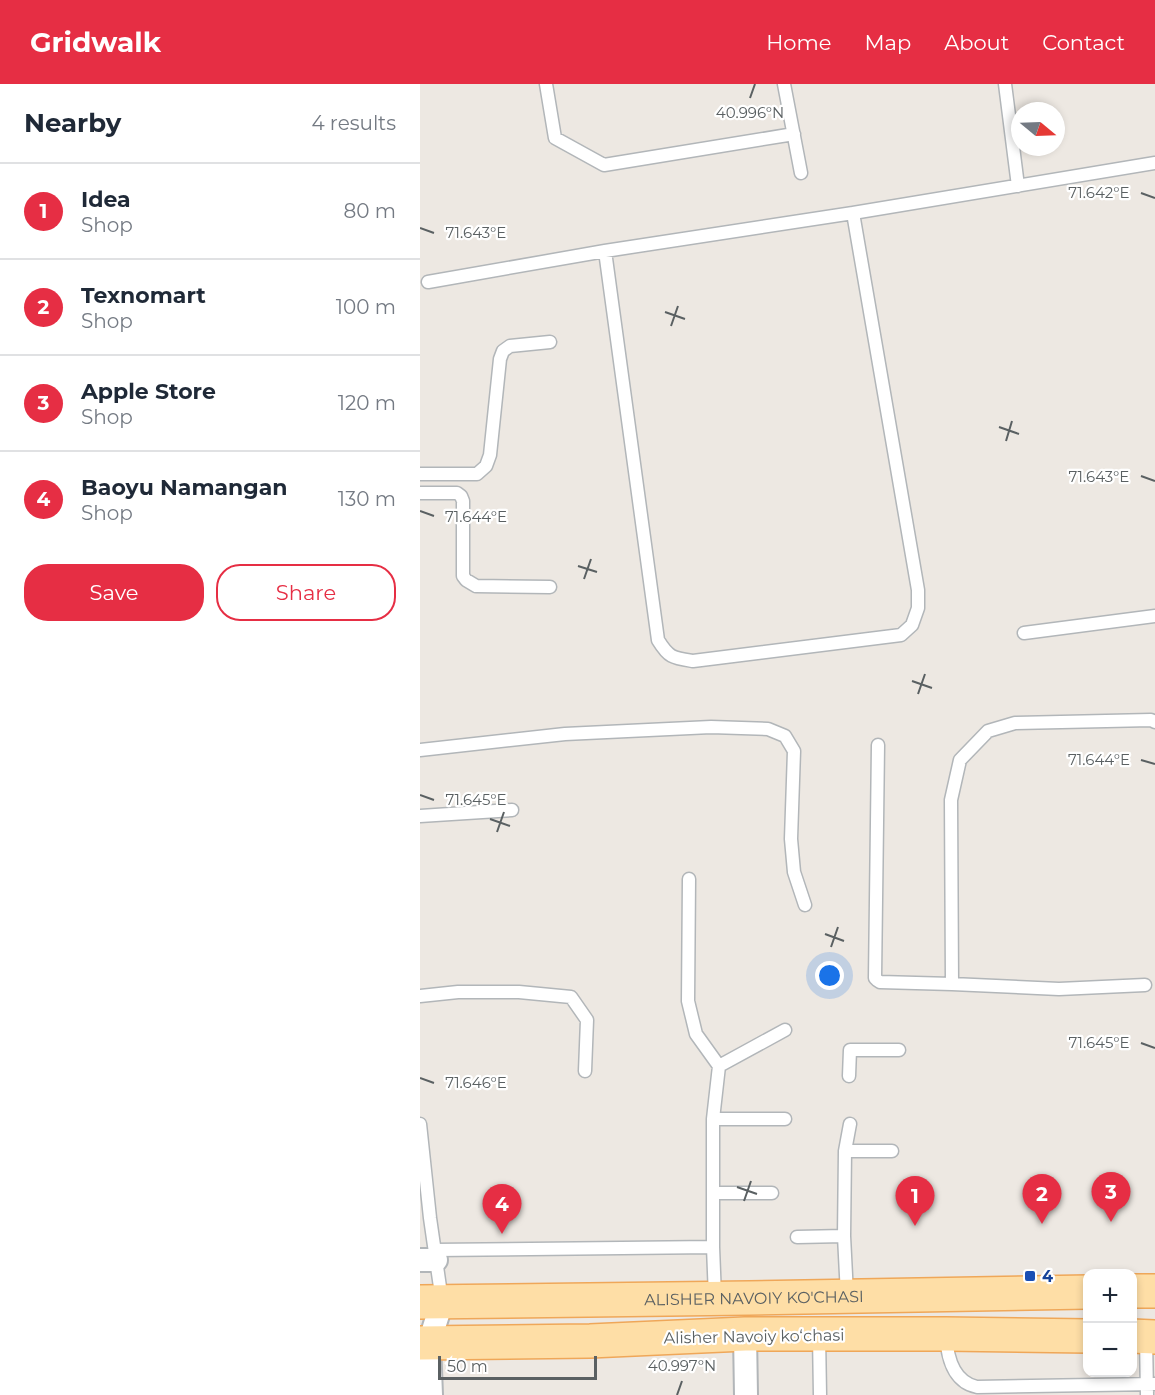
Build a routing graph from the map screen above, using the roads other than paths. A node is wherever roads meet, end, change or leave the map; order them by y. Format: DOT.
graph roads {
  1 [pos="546,84"];
  2 [pos="784,84"];
  3 [pos="1005,84"];
  4 [pos="794,134"];
  5 [pos="1155,163"];
  6 [pos="801,173"];
  7 [pos="1018,186"];
  8 [pos="853,213"];
  9 [pos="605,251"];
  10 [pos="428,282"];
  11 [pos="550,342"];
  12 [pos="420,474"];
  13 [pos="420,493"];
  14 [pos="550,587"];
  15 [pos="1155,616"];
  16 [pos="1024,633"];
  17 [pos="1155,722"];
  18 [pos="878,745"];
  19 [pos="420,750"];
  20 [pos="512,810"];
  21 [pos="420,816"];
  22 [pos="689,879"];
  23 [pos="806,905"];
  24 [pos="952,984"];
  25 [pos="1145,985"];
  26 [pos="420,996"];
  27 [pos="785,1030"];
  28 [pos="899,1050"];
  29 [pos="719,1066"];
  30 [pos="585,1071"];
  31 [pos="849,1076"];
  32 [pos="713,1119"];
  33 [pos="785,1119"];
  34 [pos="420,1124"];
  35 [pos="850,1124"];
  36 [pos="845,1151"];
  37 [pos="892,1151"];
  38 [pos="713,1193"];
  39 [pos="772,1193"];
  40 [pos="844,1236"];
  41 [pos="797,1237"];
  42 [pos="713,1247"];
  43 [pos="430,1256"];
  44 [pos="1137,1291"];
  45 [pos="1155,1291"];
  46 [pos="1083,1292"];
  47 [pos="847,1296"];
  48 [pos="715,1299"];
  49 [pos="431,1302"];
  50 [pos="745,1334"];
  51 [pos="819,1334"];
  52 [pos="946,1334"];
  53 [pos="1083,1336"];
  54 [pos="1145,1336"];
  55 [pos="424,1343"];
  56 [pos="1150,1388"];
  57 [pos="431,1395"];
  58 [pos="746,1395"];
  59 [pos="820,1395"];
  1 -- 4 [label="lane"];
  2 -- 4 [label="lane"];
  3 -- 7 [label="lane"];
  4 -- 6 [label="lane"];
  5 -- 7 [label="lane"];
  7 -- 8 [label="lane"];
  8 -- 9 [label="lane"];
  8 -- 9 [label="lane"];
  9 -- 10 [label="lane"];
  11 -- 12 [label="lane"];
  13 -- 14 [label="lane"];
  15 -- 16 [label="lane"];
  17 -- 24 [label="lane"];
  18 -- 24 [label="lane"];
  19 -- 23 [label="lane"];
  20 -- 21 [label="lane"];
  22 -- 29 [label="lane"];
  24 -- 25 [label="lane"];
  26 -- 30 [label="lane"];
  27 -- 29 [label="lane"];
  28 -- 31 [label="lane"];
  29 -- 32 [label="lane"];
  32 -- 33 [label="lane"];
  32 -- 38 [label="lane"];
  34 -- 43 [label="lane"];
  35 -- 36 [label="lane"];
  36 -- 37 [label="lane"];
  36 -- 40 [label="lane"];
  38 -- 39 [label="lane"];
  38 -- 42 [label="lane"];
  40 -- 41 [label="lane"];
  40 -- 47 [label="lane"];
  42 -- 43 [label="lane"];
  42 -- 48 [label="lane"];
  43 -- 49 [label="lane"];
  44 -- 45 [label="main road"];
  46 -- 47 [label="main road, ALISHER NAVOIY KO'CHASI"];
  47 -- 48 [label="main road, ALISHER NAVOIY KO'CHASI"];
  48 -- 49 [label="main road, ALISHER NAVOIY KO'CHASI"];
  49 -- 55 [label="street"];
  50 -- 51 [label="main road, Alisher Navoiy koʻchasi"];
  50 -- 55 [label="main road, Alisher Navoiy koʻchasi"];
  50 -- 58 [label="street"];
  51 -- 52 [label="main road, Alisher Navoiy koʻchasi"];
  51 -- 59 [label="lane"];
  52 -- 53 [label="main road, Alisher Navoiy koʻchasi"];
  52 -- 56 [label="lane"];
  54 -- 56 [label="lane"];
  55 -- 57 [label="street"];
}
